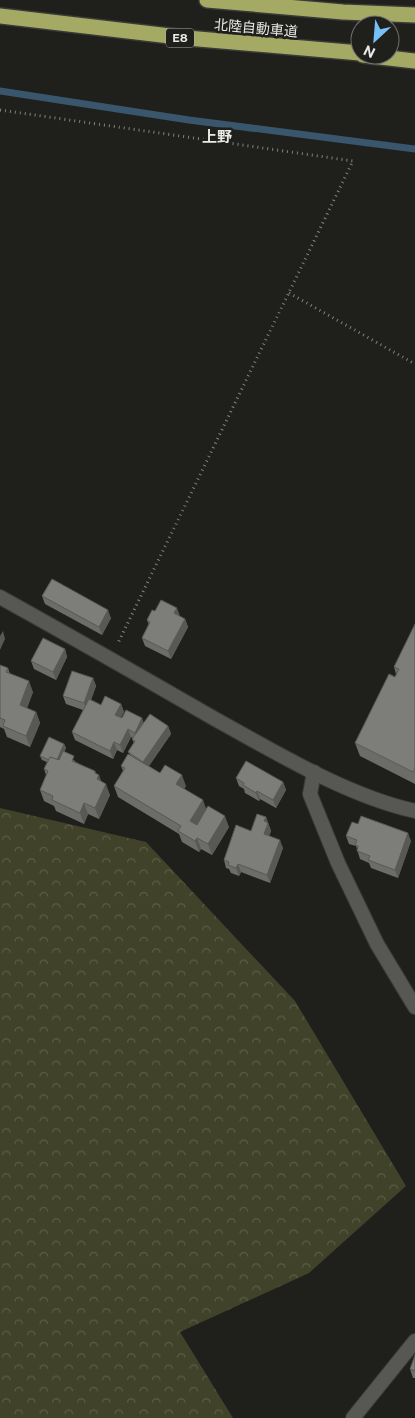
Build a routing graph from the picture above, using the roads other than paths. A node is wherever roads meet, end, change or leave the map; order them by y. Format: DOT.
graph roads {
  1 [pos="206,0"];
  2 [pos="415,15"];
  3 [pos="0,16"];
  4 [pos="350,53"];
  5 [pos="400,54"];
  6 [pos="415,55"];
  7 [pos="400,59"];
  8 [pos="415,61"];
  9 [pos="0,597"];
  10 [pos="314,772"];
  11 [pos="415,811"];
  12 [pos="415,1007"];
  13 [pos="415,1341"];
  14 [pos="353,1418"];
  1 -- 2 [label="highway, 北陸自動車道"];
  3 -- 4 [label="highway, 北陸自動車道 / E8"];
  5 -- 6 [label="highway"];
  7 -- 8 [label="highway, 北陸自動車道"];
  9 -- 10 [label="street"];
  10 -- 11 [label="street"];
  10 -- 12 [label="street"];
  13 -- 14 [label="street"];
}
